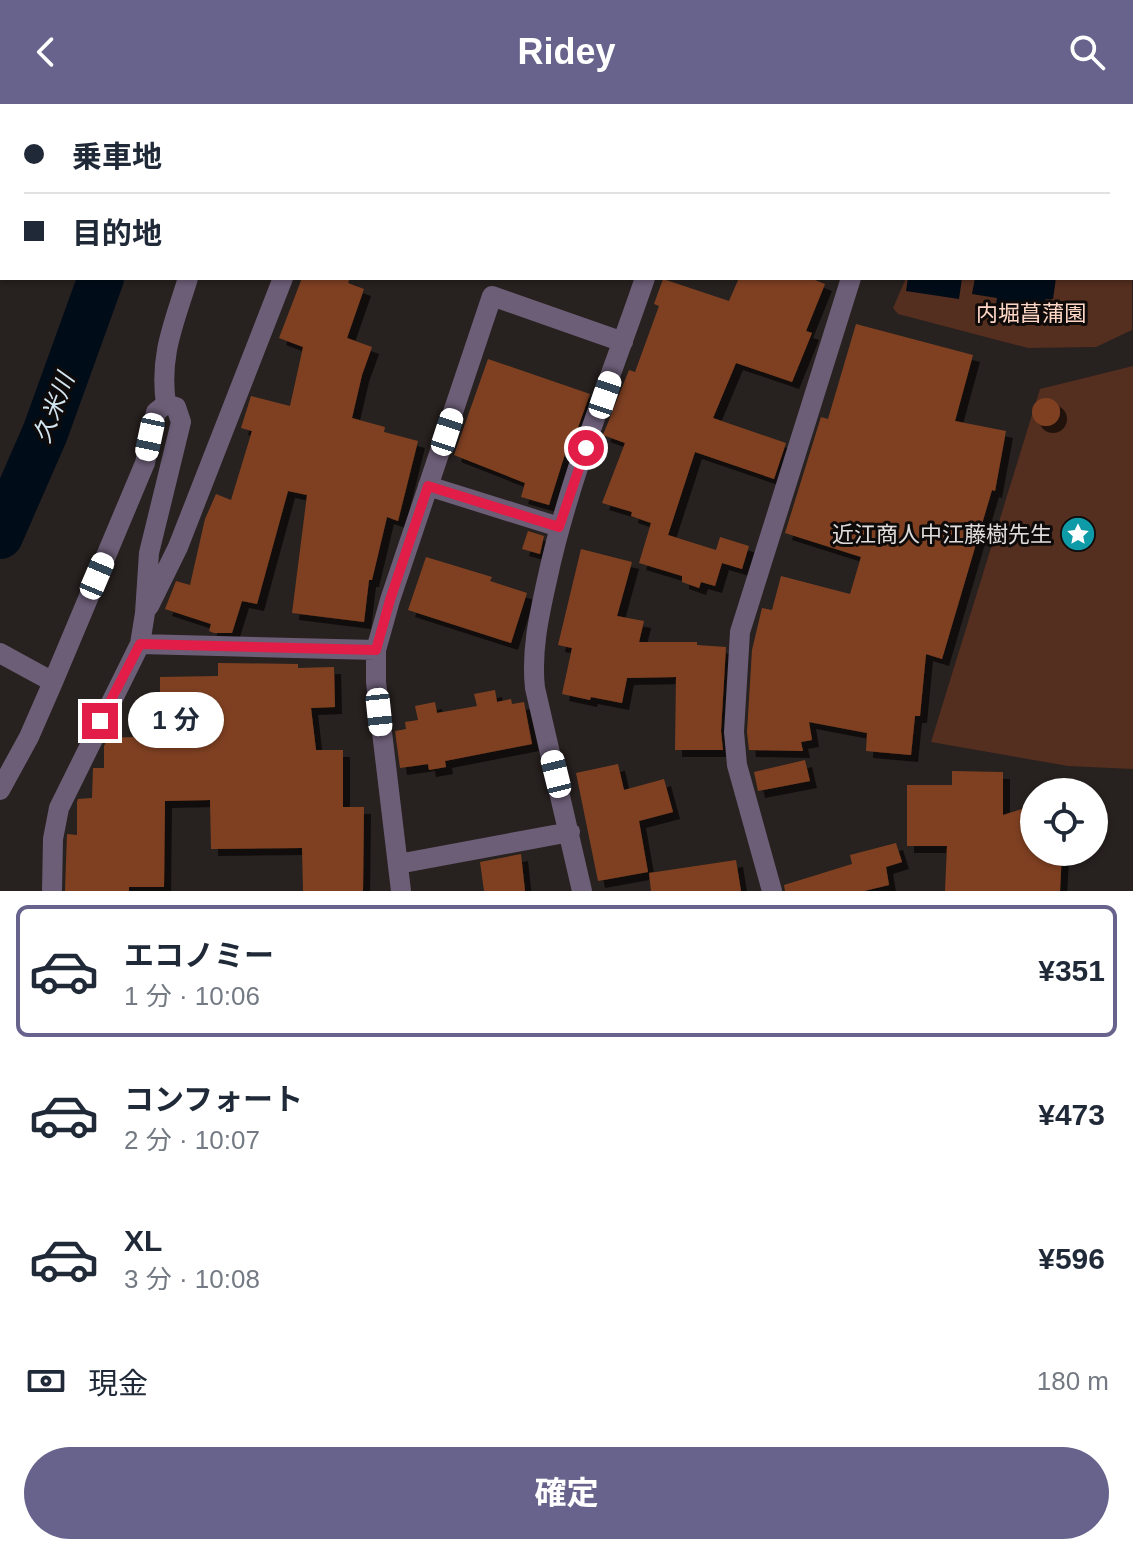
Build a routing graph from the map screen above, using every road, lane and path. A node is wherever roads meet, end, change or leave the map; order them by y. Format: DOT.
graph roads {
  1 [pos="190,280"];
  2 [pos="282,280"];
  3 [pos="644,280"];
  4 [pos="850,280"];
  5 [pos="623,342"];
  6 [pos="166,404"];
  7 [pos="428,486"];
  8 [pos="559,527"];
  9 [pos="145,613"];
  10 [pos="140,644"];
  11 [pos="376,650"];
  12 [pos="0,653"];
  13 [pos="53,682"];
  14 [pos="0,790"];
  15 [pos="570,832"];
  16 [pos="398,864"];
  17 [pos="52,891"];
  18 [pos="401,891"];
  19 [pos="582,891"];
  20 [pos="772,891"];
  1 -- 6 [label="street"];
  2 -- 9 [label="street"];
  3 -- 5 [label="street"];
  4 -- 20 [label="street"];
  5 -- 7 [label="street"];
  5 -- 8 [label="street"];
  6 -- 9 [label="street"];
  6 -- 13 [label="street"];
  7 -- 8 [label="street"];
  7 -- 11 [label="street"];
  8 -- 15 [label="street"];
  9 -- 10 [label="street"];
  10 -- 11 [label="street"];
  10 -- 17 [label="street"];
  11 -- 16 [label="street"];
  12 -- 13 [label="street"];
  13 -- 14 [label="street"];
  15 -- 16 [label="street"];
  15 -- 19 [label="street"];
  16 -- 18 [label="street"];
}
